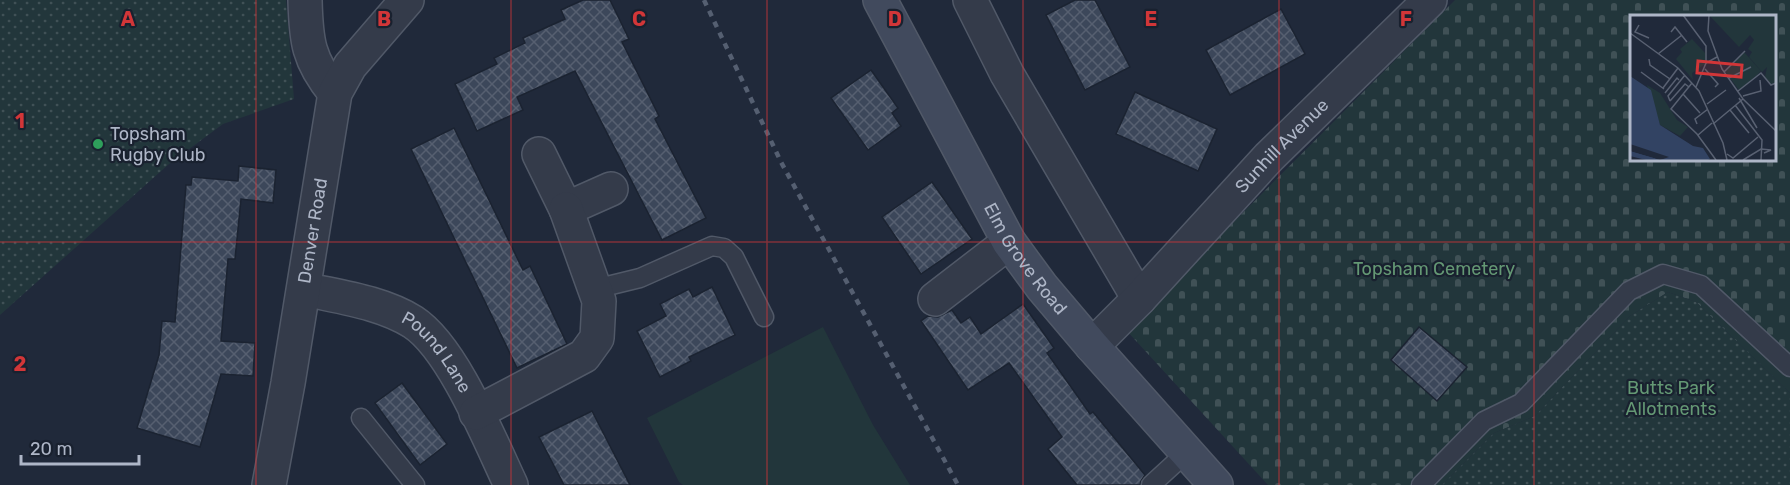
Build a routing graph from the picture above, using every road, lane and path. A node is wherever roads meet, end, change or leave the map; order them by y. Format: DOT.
graph roads {
  1 [pos="304,0"];
  2 [pos="406,0"];
  3 [pos="880,0"];
  4 [pos="970,0"];
  5 [pos="1430,0"];
  6 [pos="335,93"];
  7 [pos="539,154"];
  8 [pos="611,189"];
  9 [pos="566,209"];
  10 [pos="1009,242"];
  11 [pos="304,288"];
  12 [pos="595,289"];
  13 [pos="935,299"];
  14 [pos="1139,299"];
  15 [pos="764,317"];
  16 [pos="1092,346"];
  17 [pos="1790,367"];
  18 [pos="477,413"];
  19 [pos="361,418"];
  20 [pos="1187,452"];
  21 [pos="269,485"];
  22 [pos="415,485"];
  23 [pos="511,485"];
  24 [pos="1151,485"];
  25 [pos="1216,485"];
  26 [pos="1422,485"];
  1 -- 6 [label="street"];
  2 -- 6 [label="street, Denver Road"];
  3 -- 10 [label="street, Elm Grove Road"];
  4 -- 14 [label="street"];
  5 -- 14 [label="street, Sunhill Avenue"];
  6 -- 11 [label="street, Denver Road"];
  7 -- 9 [label="street"];
  8 -- 9 [label="street"];
  9 -- 12 [label="street"];
  10 -- 13 [label="street"];
  10 -- 16 [label="street, Elm Grove Road"];
  11 -- 18 [label="street, Pound Lane"];
  11 -- 21 [label="street, Denver Road"];
  12 -- 15 [label="lane"];
  12 -- 18 [label="street"];
  14 -- 16 [label="street, Sunhill Avenue"];
  16 -- 20 [label="street, Elm Grove Road"];
  17 -- 26 [label="lane"];
  18 -- 23 [label="street, Pound Lane"];
  19 -- 22 [label="lane"];
  20 -- 24 [label="lane"];
  20 -- 25 [label="street, Elm Grove Road"];
}
